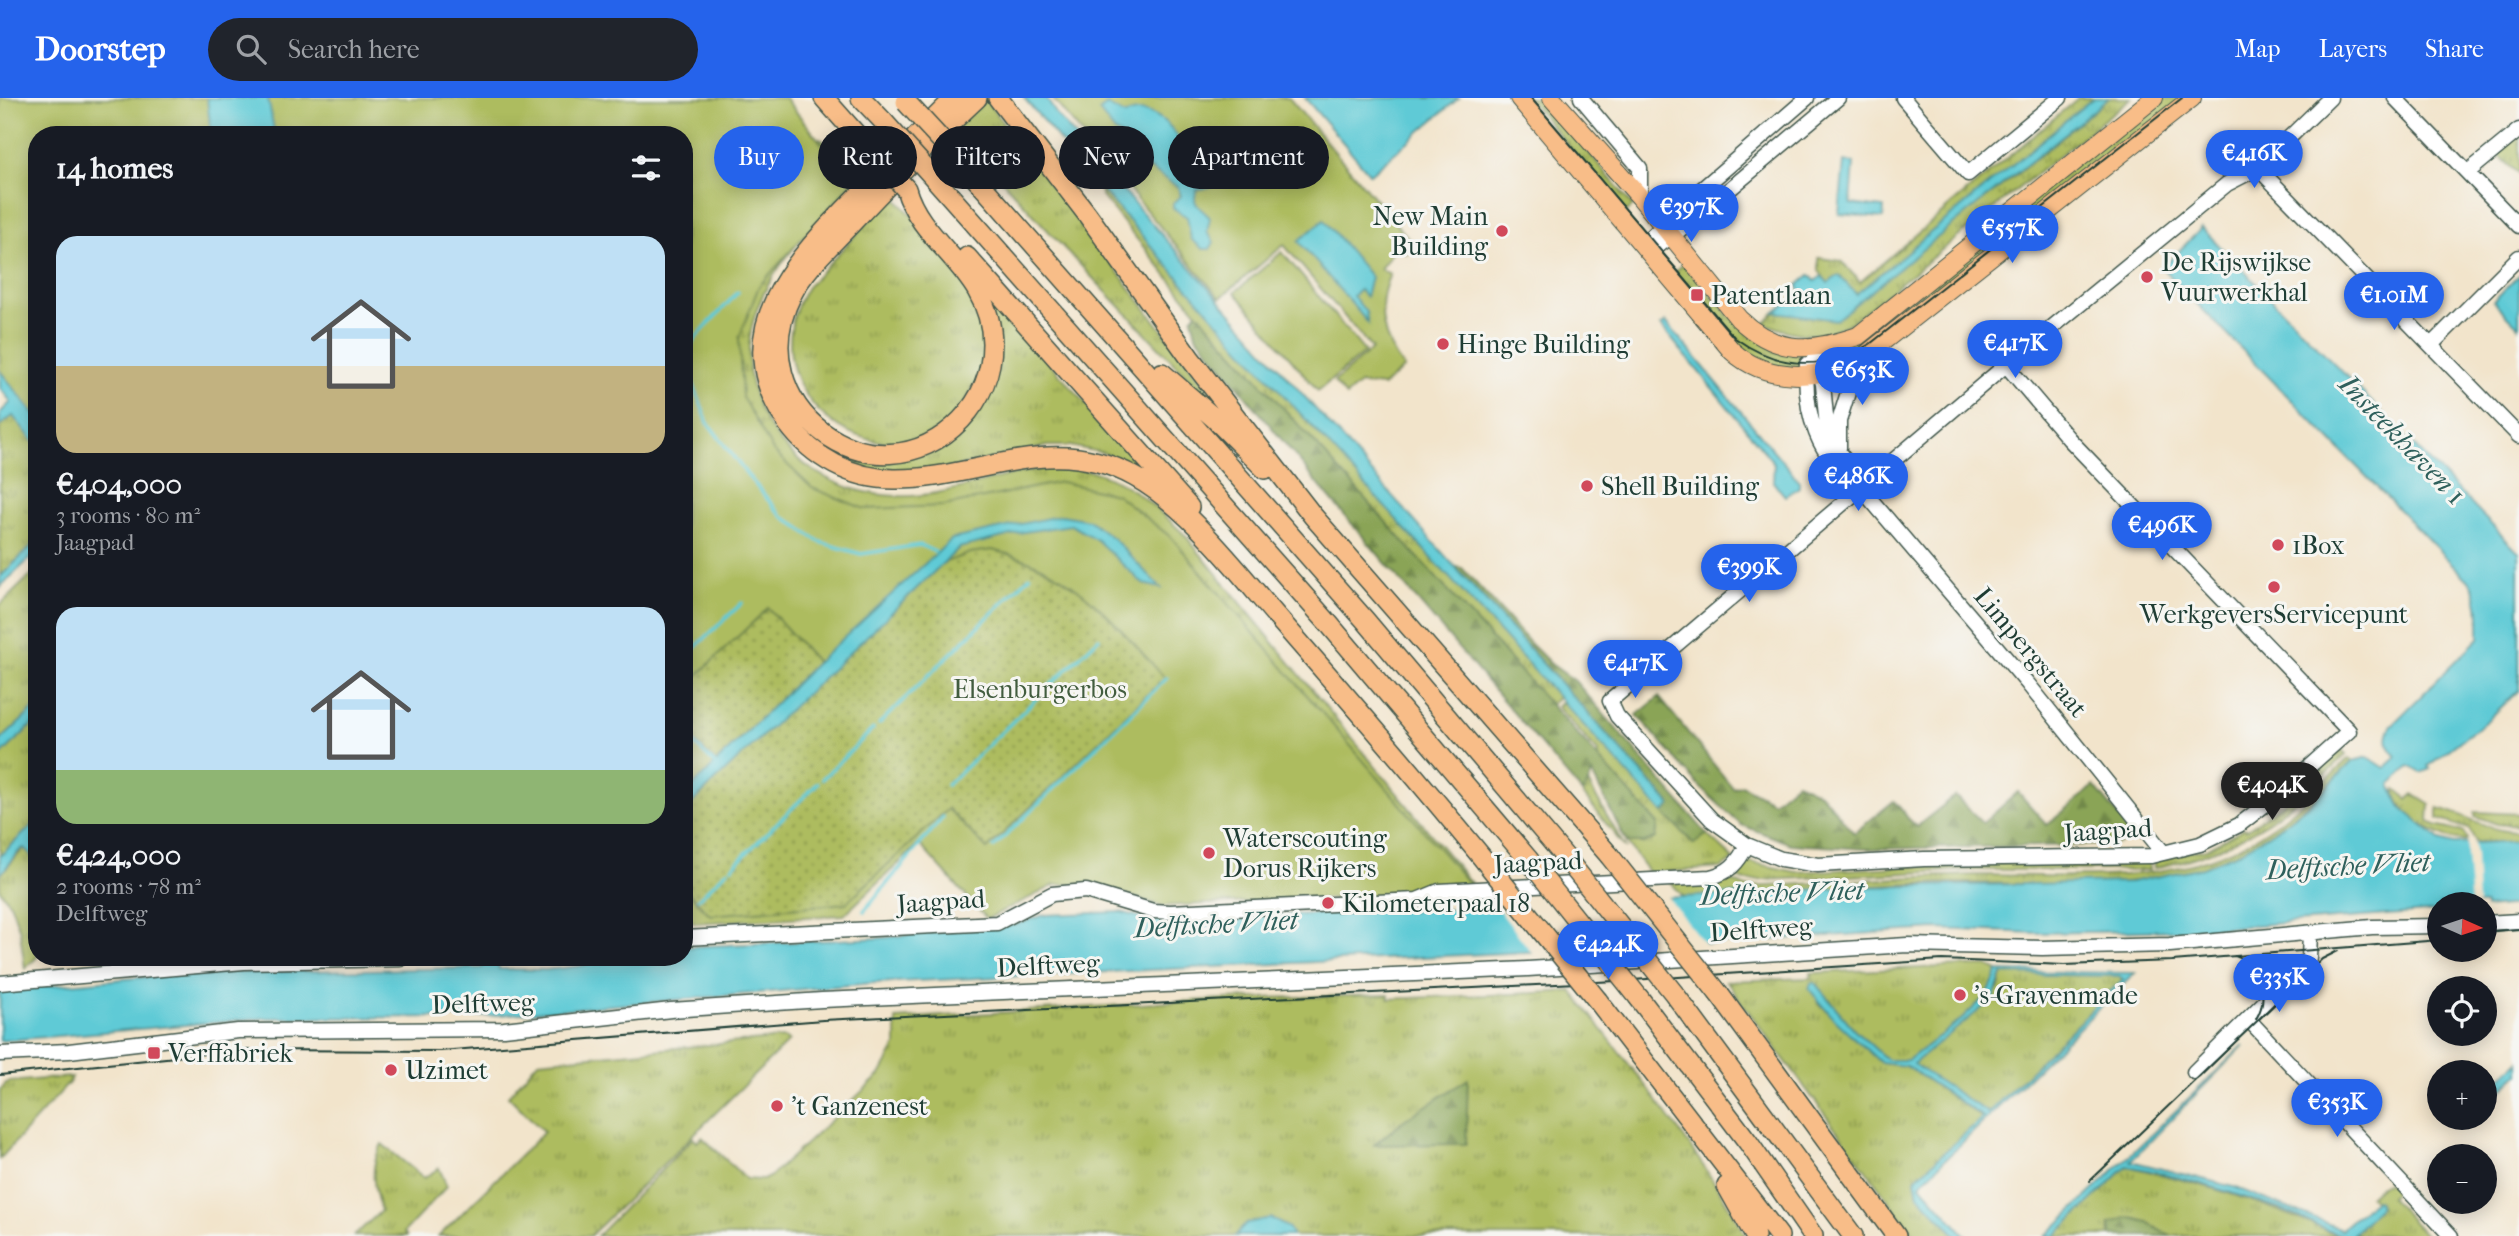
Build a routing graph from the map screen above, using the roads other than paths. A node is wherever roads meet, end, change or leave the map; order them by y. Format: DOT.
graph roads {
  1 [pos="824,98"];
  2 [pos="862,98"];
  3 [pos="946,98"];
  4 [pos="955,98"];
  5 [pos="978,98"];
  6 [pos="998,98"];
  7 [pos="1519,98"];
  8 [pos="1552,98"];
  9 [pos="1581,98"];
  10 [pos="1807,98"];
  11 [pos="1903,98"];
  12 [pos="2060,98"];
  13 [pos="2154,98"];
  14 [pos="2192,98"];
  15 [pos="2330,98"];
  16 [pos="2395,98"];
  17 [pos="1835,99"];
  18 [pos="904,100"];
  19 [pos="2519,130"];
  20 [pos="2258,168"];
  21 [pos="2468,172"];
  22 [pos="910,197"];
  23 [pos="1640,197"];
  24 [pos="2519,226"];
  25 [pos="1667,231"];
  26 [pos="1646,249"];
  27 [pos="2519,257"];
  28 [pos="1108,326"];
  29 [pos="2431,345"];
  30 [pos="1812,348"];
  31 [pos="1858,361"];
  32 [pos="2006,365"];
  33 [pos="1814,374"];
  34 [pos="2519,436"];
  35 [pos="1840,453"];
  36 [pos="1000,463"];
  37 [pos="1860,487"];
  38 [pos="1313,516"];
  39 [pos="1223,555"];
  40 [pos="1747,845"];
  41 [pos="2162,851"];
  42 [pos="2519,921"];
  43 [pos="2497,922"];
  44 [pos="2427,927"];
  45 [pos="2310,933"];
  46 [pos="693,938"];
  47 [pos="198,966"];
  48 [pos="0,983"];
  49 [pos="2248,1019"];
  50 [pos="0,1054"];
  51 [pos="2193,1072"];
  52 [pos="1692,1124"];
  53 [pos="1755,1236"];
  54 [pos="1779,1236"];
  55 [pos="1813,1236"];
  56 [pos="1853,1236"];
  57 [pos="1896,1236"];
  58 [pos="2451,1236"];
  1 -- 22 [label="highway, bridge"];
  2 -- 55 [label="highway, bridge"];
  3 -- 36 [label="highway"];
  4 -- 36 [label="highway"];
  5 -- 22 [label="highway"];
  6 -- 38 [label="highway"];
  7 -- 26 [label="main road"];
  8 -- 23 [label="main road"];
  9 -- 23 [label="street"];
  10 -- 25 [label="street"];
  11 -- 12 [label="street"];
  13 -- 30 [label="main road"];
  14 -- 31 [label="main road"];
  15 -- 20 [label="street"];
  16 -- 21 [label="street"];
  17 -- 25 [label="street"];
  18 -- 28 [label="highway, bridge"];
  19 -- 21 [label="street"];
  20 -- 29 [label="street"];
  20 -- 32 [label="street"];
  21 -- 24 [label="street"];
  22 -- 39 [label="highway"];
  23 -- 25 [label="main road"];
  25 -- 26 [label="street"];
  25 -- 30 [label="main road"];
  26 -- 33 [label="main road"];
  27 -- 29 [label="street"];
  28 -- 38 [label="highway"];
  28 -- 56 [label="highway, bridge"];
  29 -- 34 [label="street"];
  30 -- 33 [label="street, Limpergstraat"];
  31 -- 33 [label="main road"];
  31 -- 35 [label="street, Limpergstraat"];
  32 -- 37 [label="street"];
  32 -- 41 [label="street, Jaagpad"];
  33 -- 35 [label="street, Limpergstraat"];
  33 -- 37 [label="street, Limpergstraat"];
  35 -- 37 [label="street, Limpergstraat"];
  36 -- 39 [label="highway"];
  37 -- 40 [label="street"];
  37 -- 41 [label="street, Limpergstraat"];
  38 -- 57 [label="highway, bridge"];
  39 -- 52 [label="highway, bridge"];
  40 -- 41 [label="street, Jaagpad"];
  40 -- 46 [label="street, Jaagpad"];
  42 -- 43 [label="street"];
  44 -- 45 [label="street, Delftweg"];
  45 -- 49 [label="street"];
  45 -- 50 [label="street, Delftweg"];
  47 -- 48 [label="street"];
  49 -- 51 [label="street"];
  49 -- 58 [label="street"];
  52 -- 53 [label="highway"];
  52 -- 54 [label="highway"];
}
